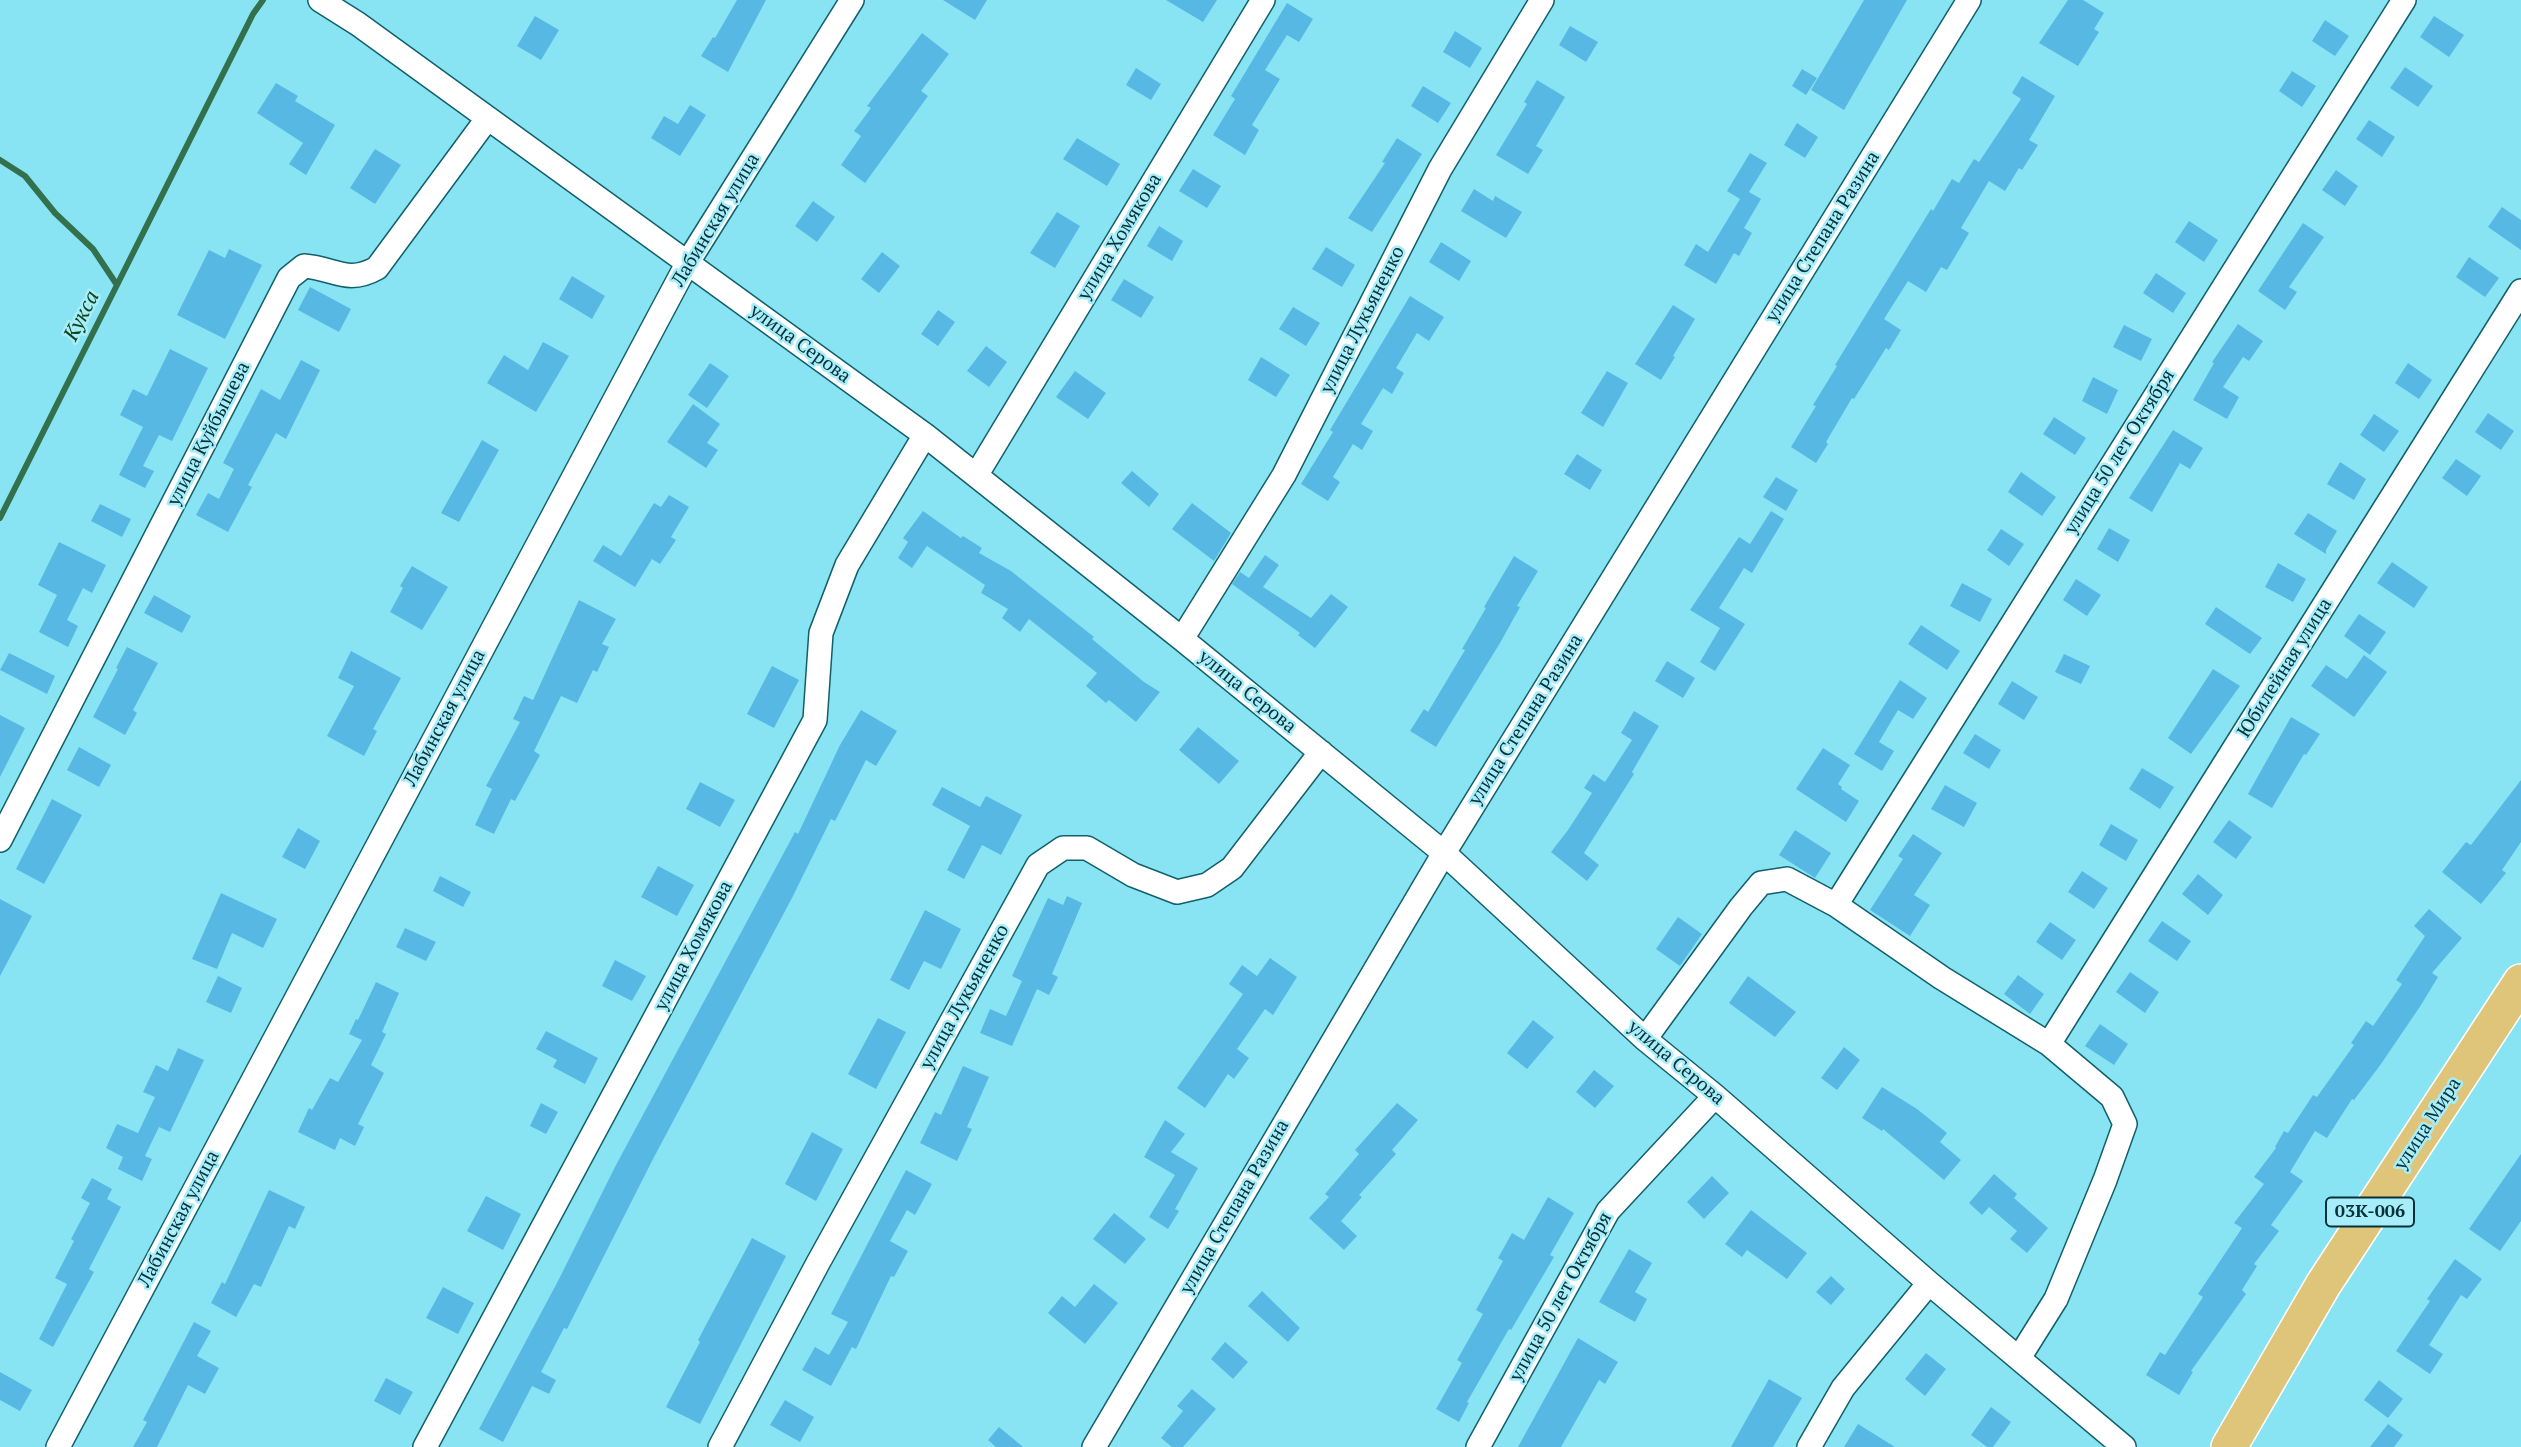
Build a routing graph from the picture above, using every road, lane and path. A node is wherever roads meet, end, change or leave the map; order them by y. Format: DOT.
graph roads {
  1 [pos="320,0"];
  2 [pos="852,0"];
  3 [pos="1263,0"];
  4 [pos="1542,0"];
  5 [pos="1969,0"];
  6 [pos="2404,0"];
  7 [pos="488,119"];
  8 [pos="688,262"];
  9 [pos="2521,291"];
  10 [pos="925,435"];
  11 [pos="976,474"];
  12 [pos="1182,639"];
  13 [pos="1321,752"];
  14 [pos="0,840"];
  15 [pos="1444,853"];
  16 [pos="1836,905"];
  17 [pos="2521,982"];
  18 [pos="1645,1039"];
  19 [pos="2049,1044"];
  20 [pos="1715,1096"];
  21 [pos="1929,1283"];
  22 [pos="2019,1358"];
  23 [pos="58,1447"];
  24 [pos="425,1447"];
  25 [pos="720,1447"];
  26 [pos="1094,1447"];
  27 [pos="1478,1447"];
  28 [pos="1810,1447"];
  29 [pos="2124,1447"];
  30 [pos="2228,1447"];
  1 -- 7 [label="street, улица Серова"];
  2 -- 8 [label="street, Лабинская улица"];
  3 -- 11 [label="street, улица Хомякова"];
  4 -- 12 [label="street, улица Лукьяненко"];
  5 -- 15 [label="street, улица Степана Разина"];
  6 -- 16 [label="street, улица 50 лет Октября"];
  7 -- 8 [label="street, улица Серова"];
  7 -- 14 [label="street, улица Куйбышева"];
  8 -- 10 [label="street, улица Серова"];
  8 -- 23 [label="street, Лабинская улица"];
  9 -- 19 [label="street, Юбилейная улица"];
  10 -- 11 [label="street, улица Серова"];
  10 -- 24 [label="street, улица Хомякова"];
  11 -- 12 [label="street, улица Серова"];
  12 -- 13 [label="street, улица Серова"];
  13 -- 15 [label="street, улица Серова"];
  13 -- 25 [label="street, улица Лукьяненко"];
  15 -- 18 [label="street, улица Серова"];
  15 -- 26 [label="street, улица Степана Разина"];
  16 -- 18 [label="street"];
  16 -- 19 [label="street"];
  17 -- 30 [label="main road, улица Мира / 03К-006"];
  18 -- 20 [label="street, улица Серова"];
  19 -- 22 [label="street"];
  20 -- 21 [label="street, улица Серова"];
  20 -- 27 [label="street, улица 50 лет Октября"];
  21 -- 22 [label="street, улица Серова"];
  21 -- 28 [label="street"];
  22 -- 29 [label="street, улица Серова"];
}
